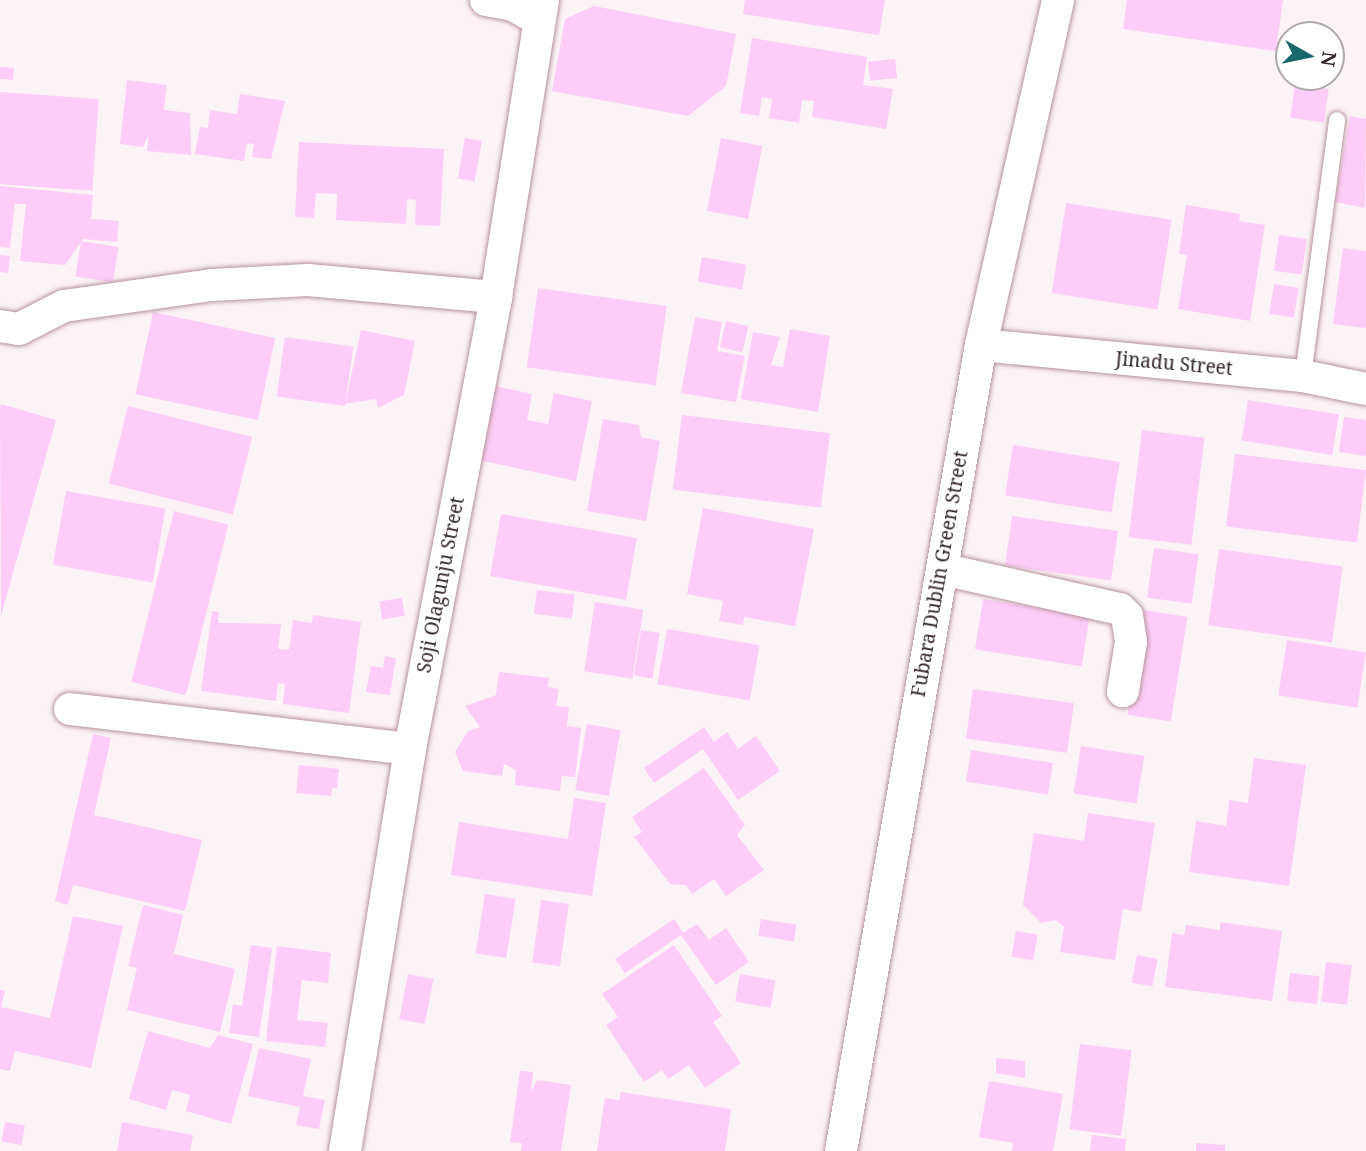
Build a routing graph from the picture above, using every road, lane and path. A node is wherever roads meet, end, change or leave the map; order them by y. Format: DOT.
graph roads {
  1 [pos="486,0"];
  2 [pos="1058,0"];
  3 [pos="541,10"];
  4 [pos="1337,120"];
  5 [pos="496,297"];
  6 [pos="0,326"];
  7 [pos="981,345"];
  8 [pos="1303,376"];
  9 [pos="1366,389"];
  10 [pos="942,569"];
  11 [pos="1123,691"];
  12 [pos="70,709"];
  13 [pos="410,749"];
  14 [pos="345,1151"];
  15 [pos="841,1151"];
  1 -- 3 [label="street"];
  2 -- 7 [label="street, Fubara Dublin Green Street"];
  3 -- 5 [label="street, Soji Olagunju Street"];
  4 -- 8 [label="lane"];
  5 -- 6 [label="street"];
  5 -- 13 [label="street, Soji Olagunju Street"];
  7 -- 8 [label="street, Jinadu Street"];
  7 -- 10 [label="street, Fubara Dublin Green Street"];
  8 -- 9 [label="street, Jinadu Street"];
  10 -- 11 [label="street"];
  10 -- 15 [label="street, Fubara Dublin Green Street"];
  12 -- 13 [label="street"];
  13 -- 14 [label="street, Soji Olagunju Street"];
}
